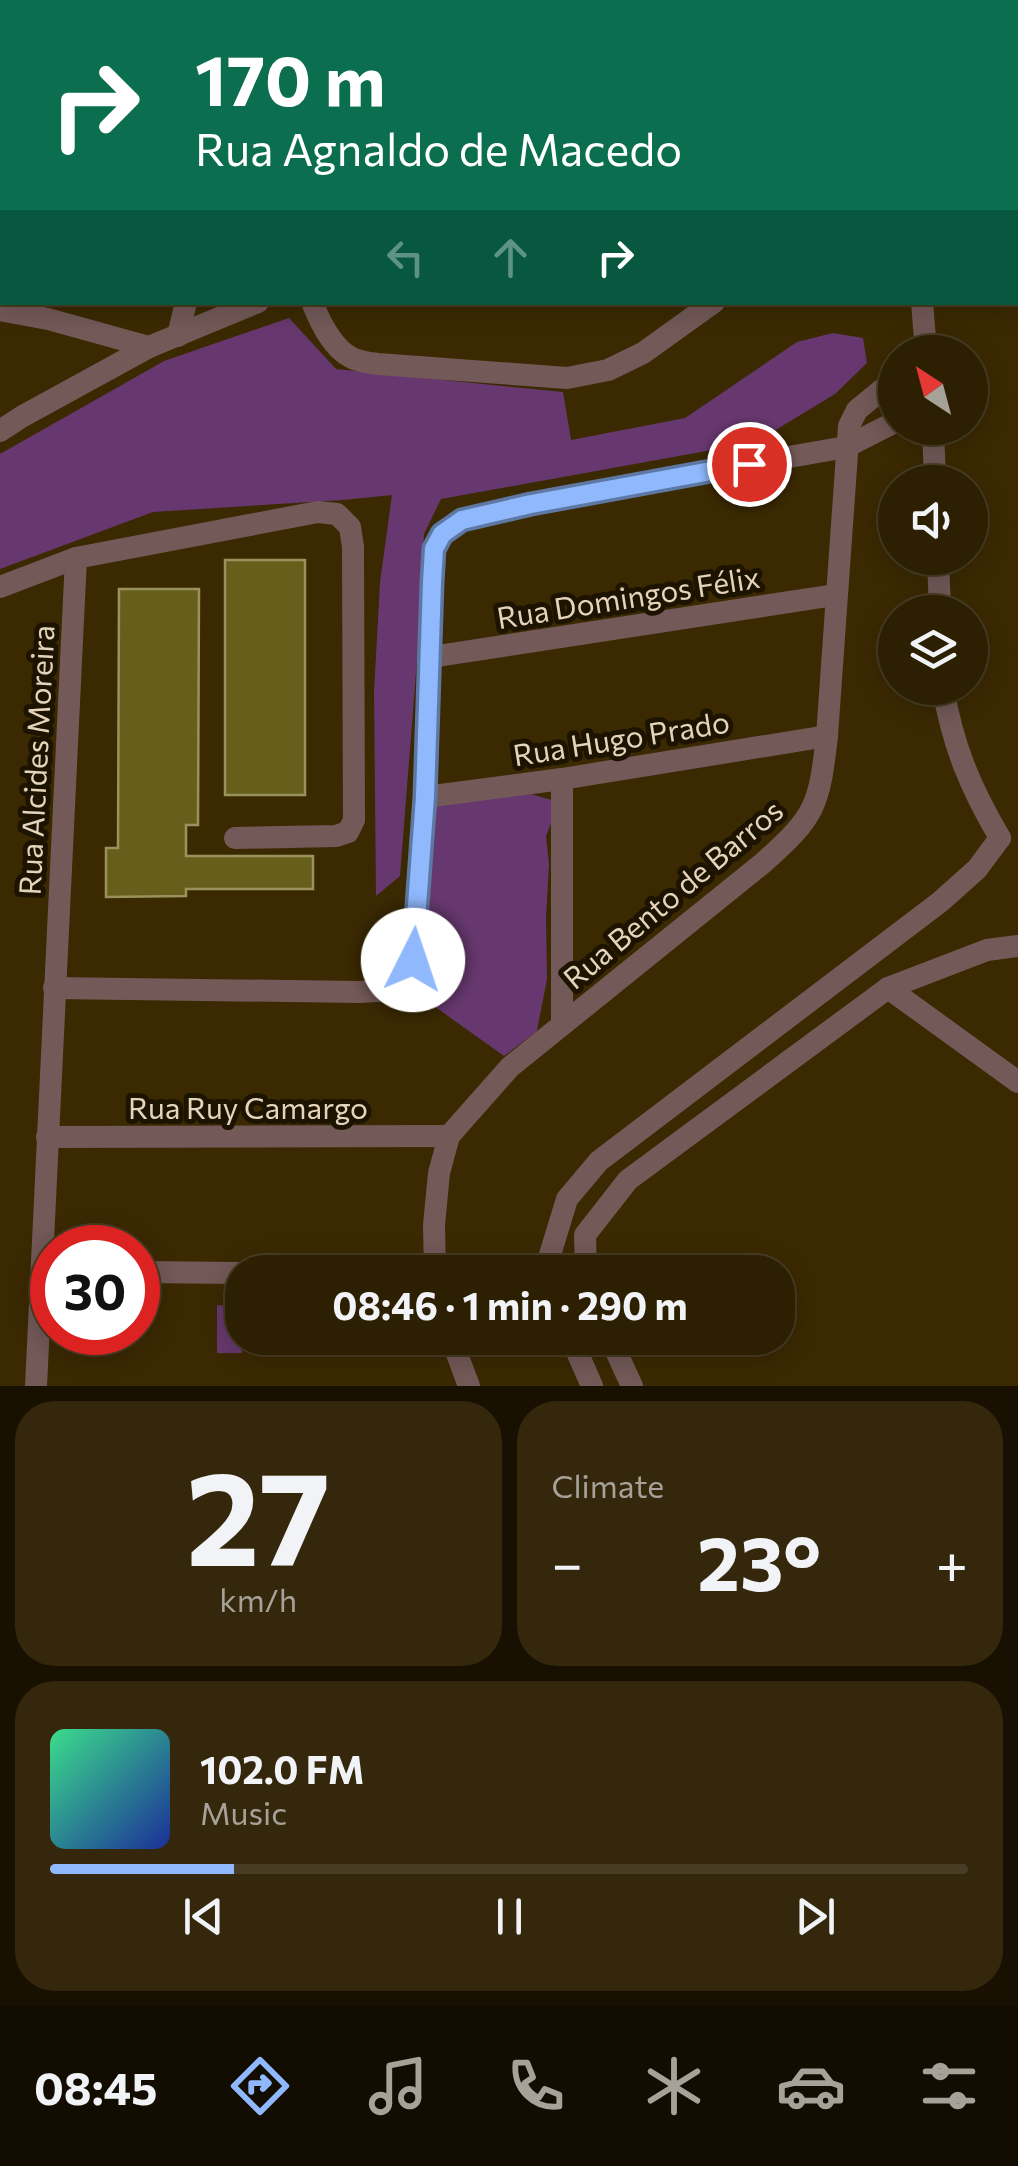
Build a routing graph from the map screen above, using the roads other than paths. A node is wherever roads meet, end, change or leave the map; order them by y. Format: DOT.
graph roads {
  1 [pos="185,305"];
  2 [pos="251,305"];
  3 [pos="313,305"];
  4 [pos="710,305"];
  5 [pos="922,305"];
  6 [pos="0,310"];
  7 [pos="925,335"];
  8 [pos="178,336"];
  9 [pos="149,347"];
  10 [pos="878,393"];
  11 [pos="0,431"];
  12 [pos="878,431"];
  13 [pos="846,448"];
  14 [pos="76,558"];
  15 [pos="0,587"];
  16 [pos="835,595"];
  17 [pos="431,657"];
  18 [pos="946,705"];
  19 [pos="827,736"];
  20 [pos="562,779"];
  21 [pos="425,797"];
  22 [pos="235,838"];
  23 [pos="1009,838"];
  24 [pos="1018,946"];
  25 [pos="54,988"];
  26 [pos="888,988"];
  27 [pos="562,1024"];
  28 [pos="1018,1082"];
  29 [pos="47,1136"];
  30 [pos="450,1136"];
  31 [pos="48,1225"];
  32 [pos="435,1255"];
  33 [pos="549,1255"];
  34 [pos="586,1255"];
  35 [pos="160,1272"];
  36 [pos="225,1273"];
  37 [pos="39,1355"];
  38 [pos="458,1355"];
  39 [pos="578,1355"];
  40 [pos="618,1355"];
  41 [pos="36,1385"];
  42 [pos="470,1386"];
  43 [pos="592,1386"];
  44 [pos="632,1386"];
  1 -- 8 [label="street"];
  2 -- 8 [label="street"];
  3 -- 4 [label="street"];
  5 -- 7 [label="street"];
  6 -- 9 [label="street"];
  8 -- 9 [label="street"];
  9 -- 11 [label="street"];
  10 -- 13 [label="street, Rua Bento de Barros"];
  12 -- 13 [label="street"];
  13 -- 16 [label="street, Rua Bento de Barros"];
  13 -- 17 [label="street"];
  14 -- 15 [label="street"];
  14 -- 22 [label="street"];
  14 -- 25 [label="street, Rua Alcides Moreira"];
  16 -- 17 [label="street, Rua Domingos Félix"];
  16 -- 19 [label="street, Rua Bento de Barros"];
  17 -- 21 [label="street"];
  18 -- 23 [label="street"];
  19 -- 20 [label="street, Rua Hugo Prado"];
  19 -- 27 [label="street, Rua Bento de Barros"];
  20 -- 21 [label="street, Rua Hugo Prado"];
  20 -- 27 [label="street"];
  21 -- 25 [label="street"];
  23 -- 33 [label="street"];
  24 -- 26 [label="street"];
  25 -- 29 [label="street, Rua Alcides Moreira"];
  26 -- 28 [label="street"];
  26 -- 34 [label="street"];
  27 -- 30 [label="street, Rua Bento de Barros"];
  29 -- 30 [label="street, Rua Ruy Camargo"];
  29 -- 31 [label="street, Rua Alcides Moreira"];
  30 -- 32 [label="street, Rua Bento de Barros"];
  35 -- 36 [label="street"];
  37 -- 41 [label="street, Rua Alcides Moreira"];
  38 -- 42 [label="street"];
  39 -- 43 [label="street"];
  40 -- 44 [label="street"];
}
